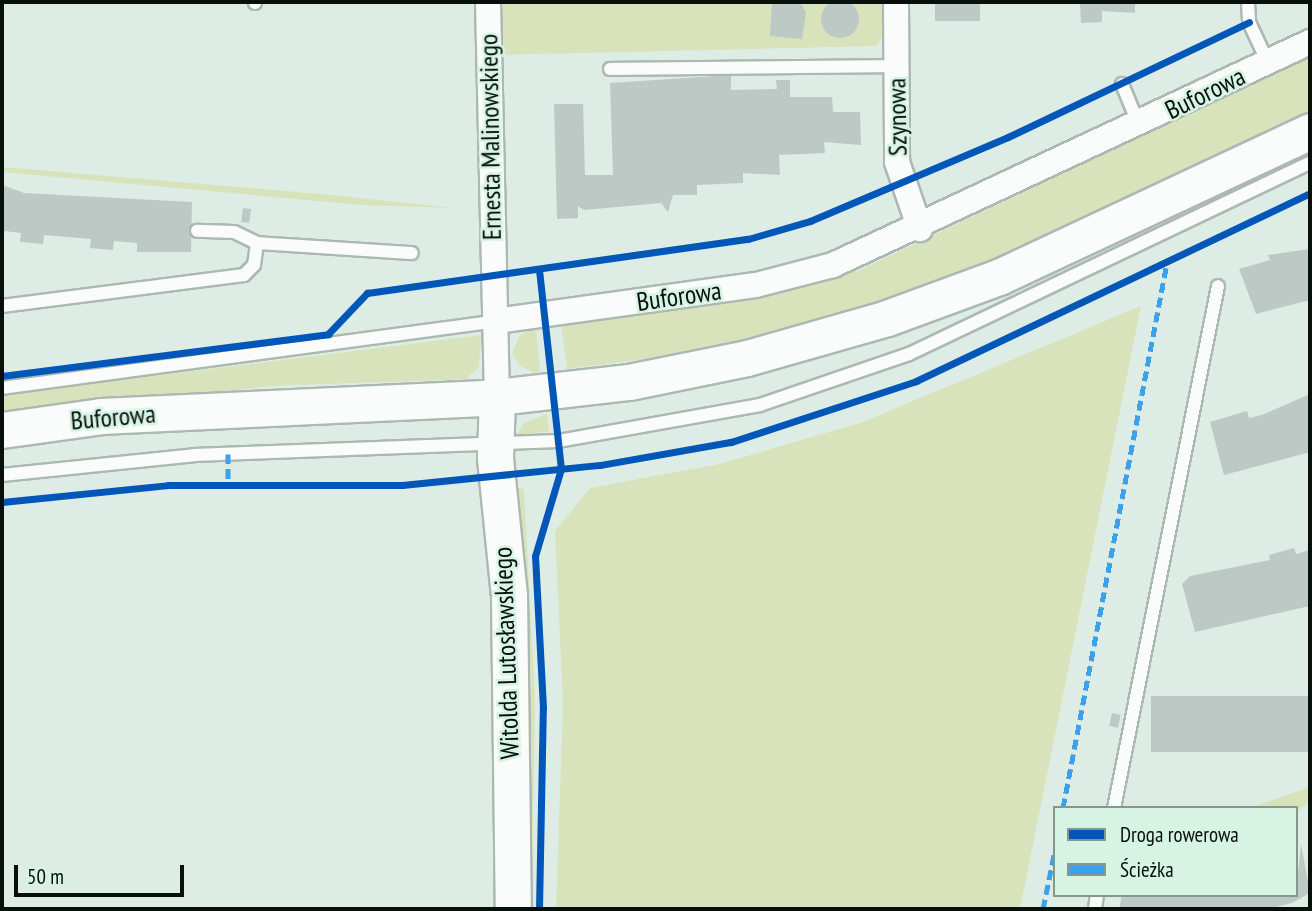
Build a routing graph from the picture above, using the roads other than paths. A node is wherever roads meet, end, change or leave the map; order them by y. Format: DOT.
graph roads {
  1 [pos="488,2"];
  2 [pos="896,2"];
  3 [pos="1248,2"];
  4 [pos="1310,42"];
  5 [pos="1268,63"];
  6 [pos="895,66"];
  7 [pos="610,69"];
  8 [pos="1122,84"];
  9 [pos="1139,125"];
  10 [pos="1310,131"];
  11 [pos="1310,163"];
  12 [pos="920,229"];
  13 [pos="197,230"];
  14 [pos="257,243"];
  15 [pos="412,253"];
  16 [pos="1218,286"];
  17 [pos="2,306"];
  18 [pos="496,321"];
  19 [pos="2,388"];
  20 [pos="497,397"];
  21 [pos="2,430"];
  22 [pos="495,447"];
  23 [pos="2,475"];
  24 [pos="1114,806"];
  25 [pos="513,909"];
  1 -- 18 [label="street, Ernesta Malinowskiego"];
  2 -- 6 [label="street, Szynowa"];
  3 -- 5 [label="lane"];
  4 -- 5 [label="street, Buforowa"];
  5 -- 9 [label="street, Buforowa"];
  6 -- 7 [label="lane"];
  6 -- 12 [label="street, Szynowa"];
  8 -- 9 [label="lane"];
  9 -- 12 [label="street, Buforowa"];
  10 -- 20 [label="main road, Buforowa"];
  11 -- 22 [label="lane"];
  12 -- 18 [label="street, Buforowa"];
  13 -- 14 [label="lane"];
  14 -- 15 [label="lane"];
  14 -- 17 [label="lane"];
  16 -- 24 [label="lane"];
  18 -- 19 [label="lane, Buforowa"];
  18 -- 20 [label="street, Ernesta Malinowskiego"];
  20 -- 21 [label="main road, Buforowa"];
  20 -- 22 [label="main road, Witolda Lutosławskiego"];
  22 -- 23 [label="lane"];
  22 -- 25 [label="main road, Witolda Lutosławskiego"];
}
